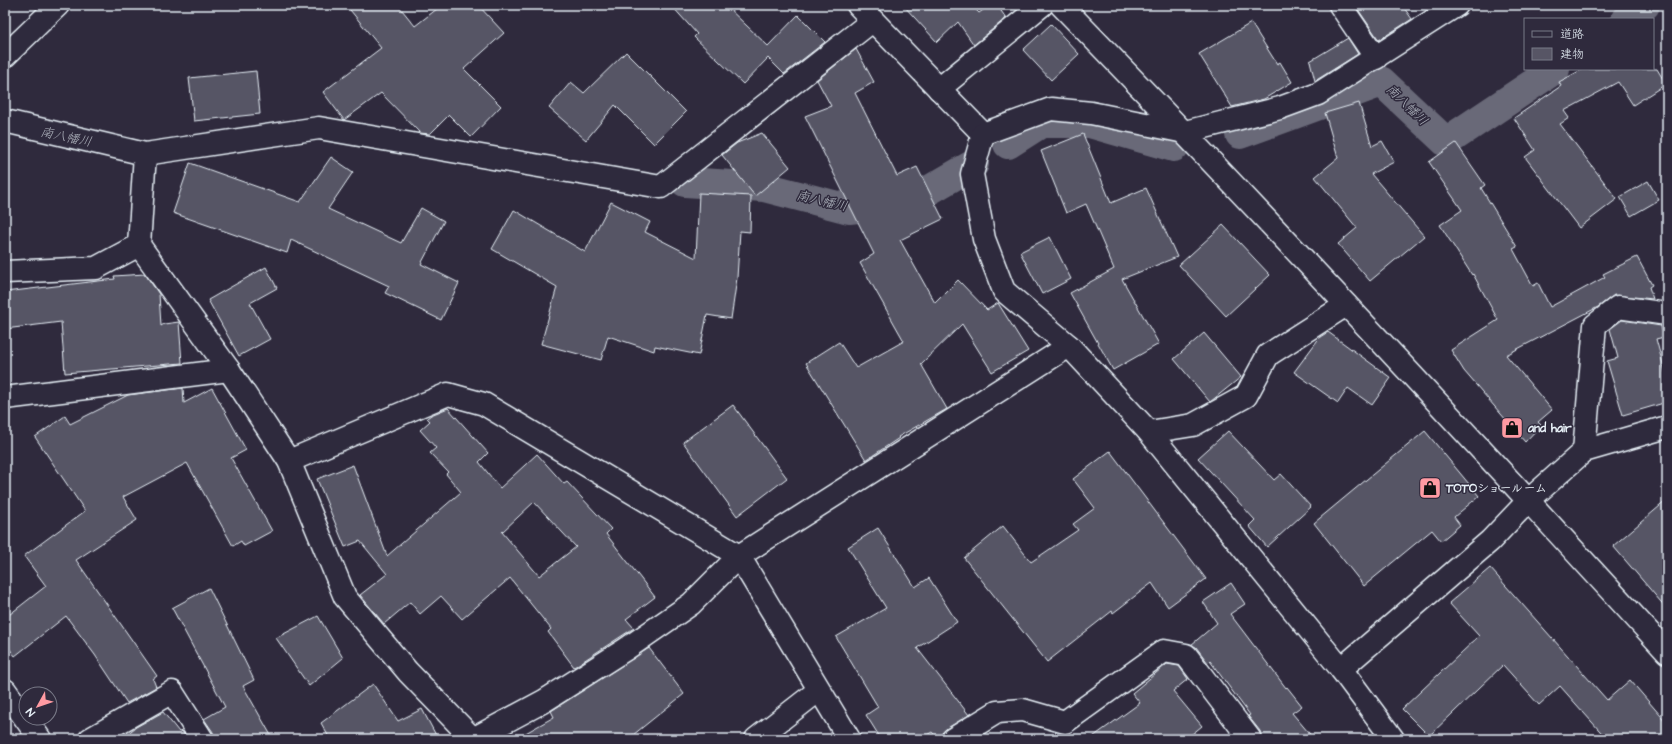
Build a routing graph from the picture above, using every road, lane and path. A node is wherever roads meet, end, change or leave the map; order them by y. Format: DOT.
graph roads {
  1 [pos="58,5"];
  2 [pos="858,5"];
  3 [pos="1042,5"];
  4 [pos="1061,5"];
  5 [pos="1340,5"];
  6 [pos="1457,5"];
  7 [pos="872,21"];
  8 [pos="5,56"];
  9 [pos="1376,58"];
  10 [pos="939,89"];
  11 [pos="5,121"];
  12 [pos="1185,132"];
  13 [pos="983,134"];
  14 [pos="145,154"];
  15 [pos="139,245"];
  16 [pos="5,272"];
  17 [pos="1346,305"];
  18 [pos="1667,314"];
  19 [pos="1069,346"];
  20 [pos="229,370"];
  21 [pos="5,398"];
  22 [pos="1667,427"];
  23 [pos="1149,432"];
  24 [pos="1584,451"];
  25 [pos="289,461"];
  26 [pos="1529,500"];
  27 [pos="738,556"];
  28 [pos="1667,652"];
  29 [pos="1341,669"];
  30 [pos="5,690"];
  31 [pos="819,690"];
  32 [pos="40,739"];
  33 [pos="90,739"];
  34 [pos="202,739"];
  35 [pos="473,739"];
  36 [pos="756,739"];
  37 [pos="849,739"];
  38 [pos="954,739"];
  39 [pos="1250,739"];
  40 [pos="1393,739"];
  1 -- 8 [label="street"];
  2 -- 7 [label="street"];
  3 -- 10 [label="street"];
  4 -- 12 [label="street"];
  5 -- 9 [label="street"];
  6 -- 9 [label="street"];
  7 -- 10 [label="street"];
  7 -- 14 [label="street"];
  9 -- 12 [label="street"];
  10 -- 13 [label="street"];
  11 -- 14 [label="street"];
  12 -- 13 [label="street"];
  12 -- 17 [label="street"];
  13 -- 19 [label="street"];
  14 -- 15 [label="street"];
  15 -- 16 [label="street"];
  15 -- 20 [label="street"];
  17 -- 23 [label="street"];
  17 -- 26 [label="street"];
  18 -- 24 [label="street"];
  19 -- 23 [label="street"];
  19 -- 27 [label="street"];
  20 -- 21 [label="street"];
  20 -- 25 [label="street"];
  22 -- 24 [label="street"];
  23 -- 29 [label="street"];
  24 -- 26 [label="street"];
  25 -- 27 [label="street"];
  25 -- 35 [label="street"];
  26 -- 28 [label="street"];
  26 -- 29 [label="street"];
  27 -- 31 [label="street"];
  27 -- 35 [label="street"];
  29 -- 40 [label="street"];
  30 -- 32 [label="street"];
  31 -- 36 [label="street"];
  31 -- 37 [label="street"];
  33 -- 34 [label="street"];
  38 -- 39 [label="street"];
}
